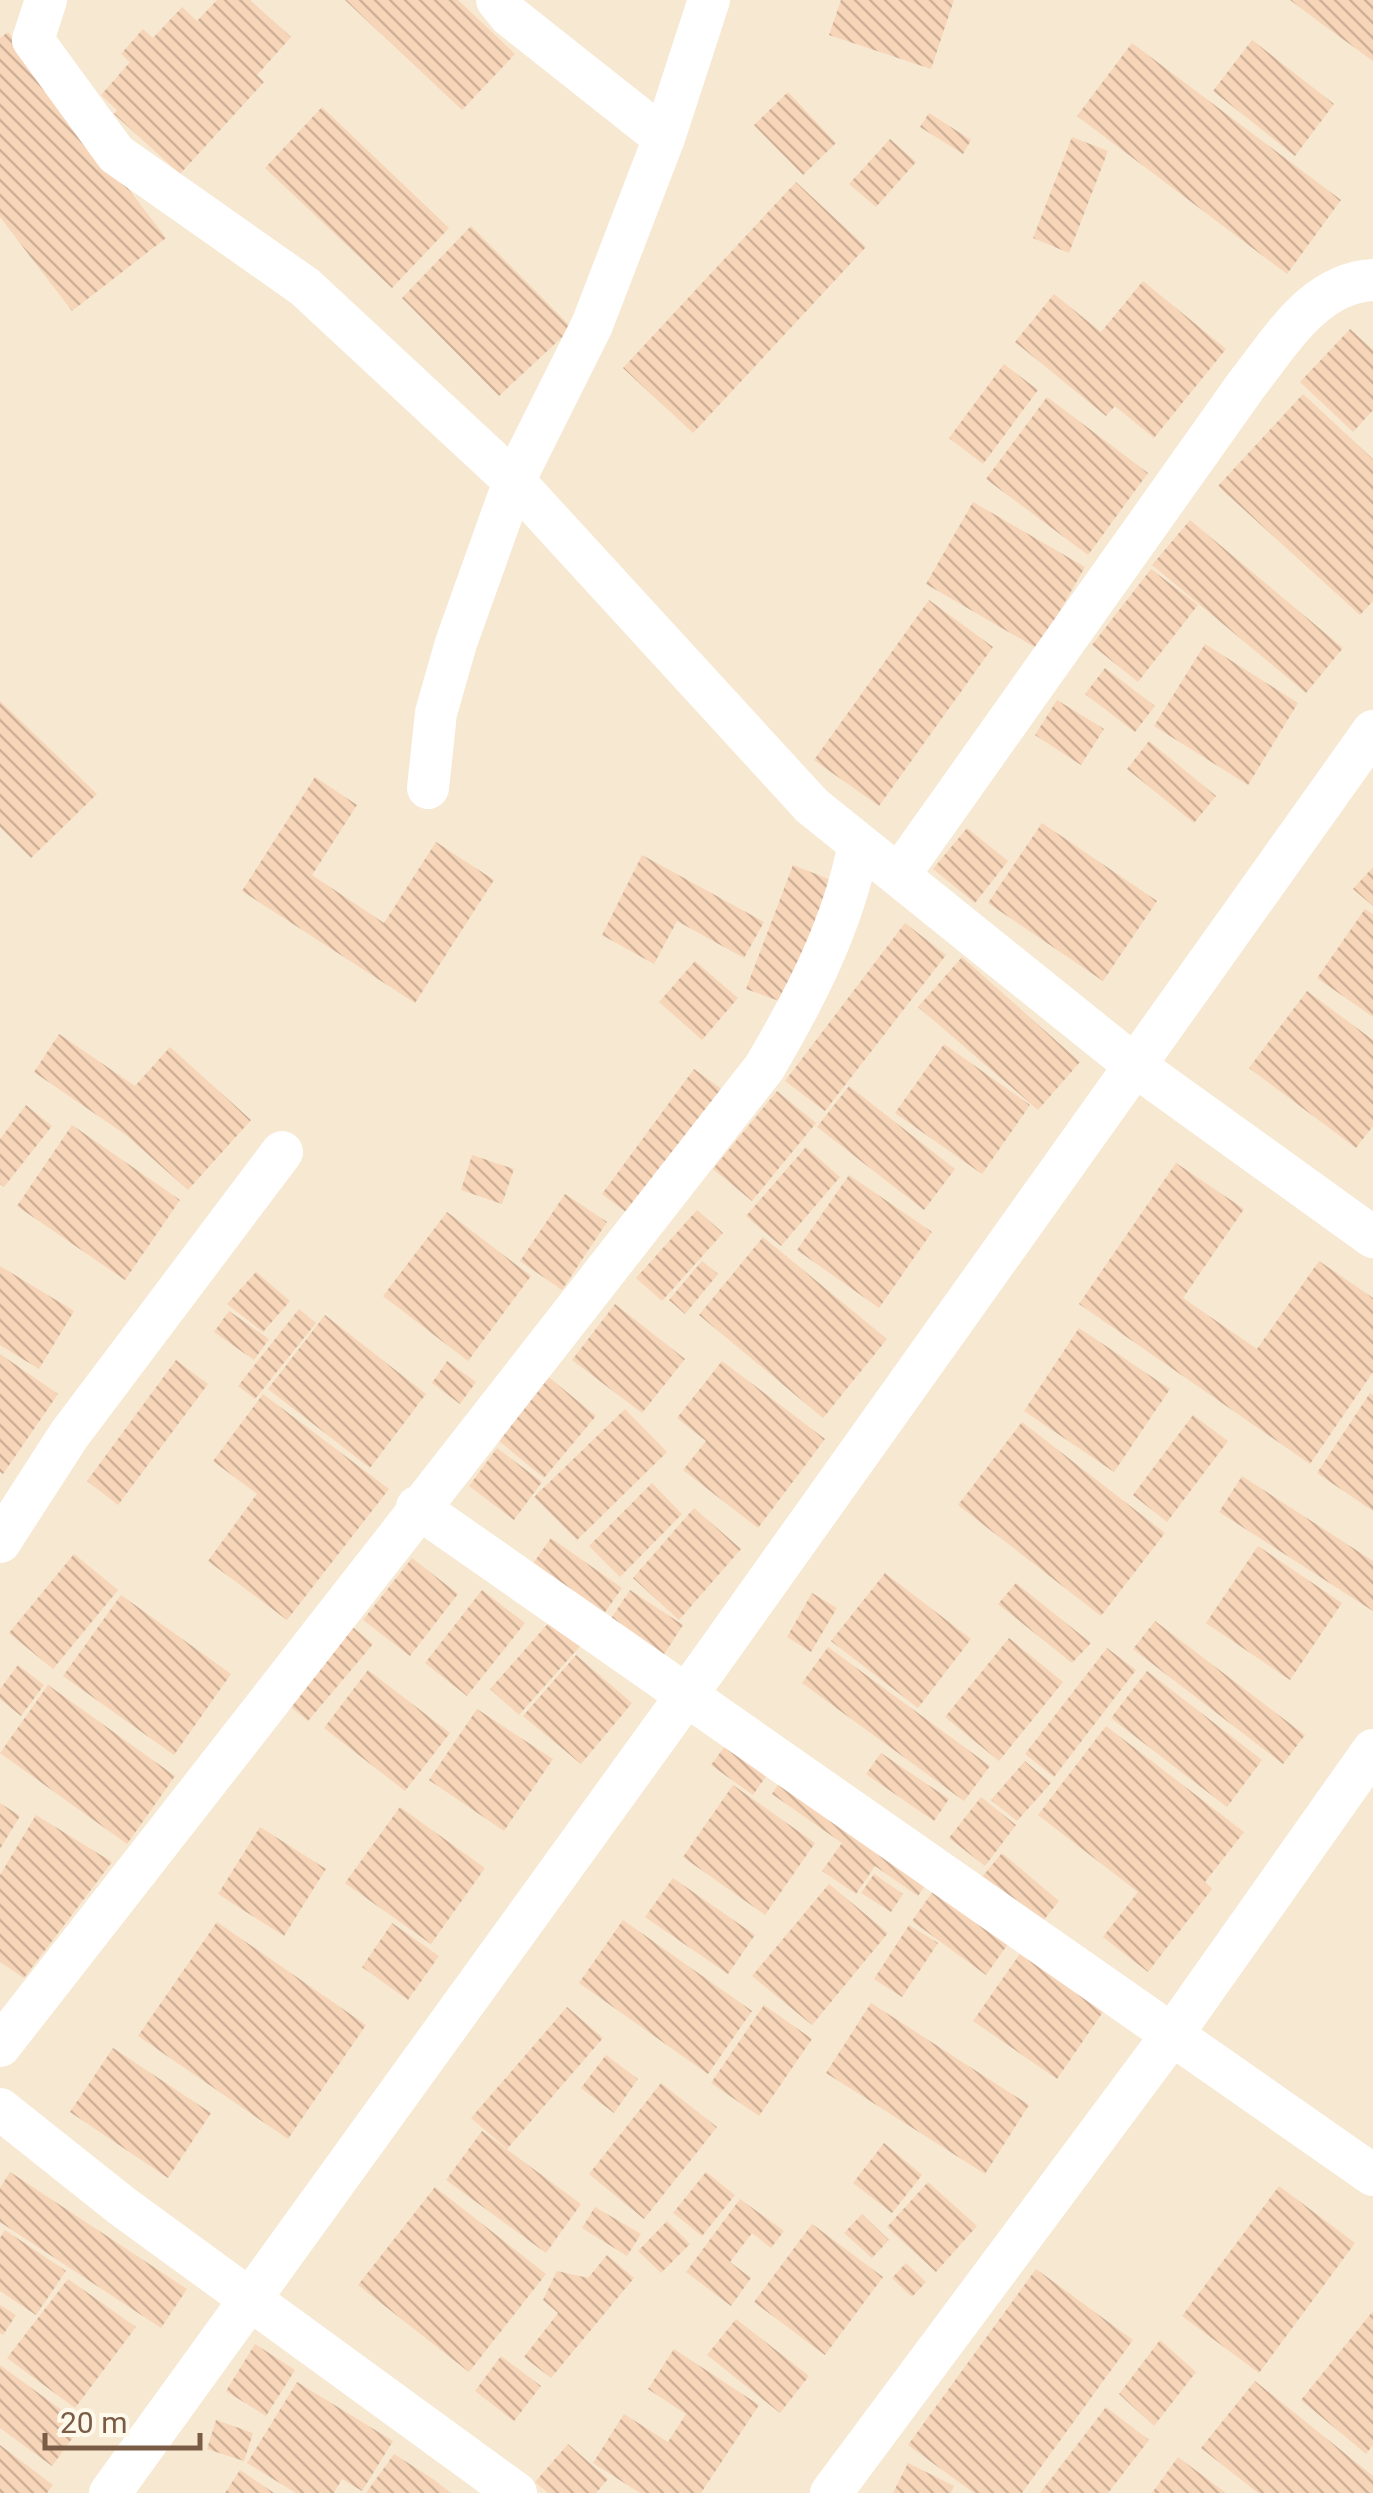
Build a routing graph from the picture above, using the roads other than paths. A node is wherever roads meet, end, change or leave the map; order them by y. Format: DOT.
graph roads {
  1 [pos="46,0"];
  2 [pos="496,0"];
  3 [pos="708,0"];
  4 [pos="664,138"];
  5 [pos="1373,280"];
  6 [pos="514,481"];
  7 [pos="1373,731"];
  8 [pos="428,788"];
  9 [pos="859,844"];
  10 [pos="899,875"];
  11 [pos="1134,1065"];
  12 [pos="282,1152"];
  13 [pos="1373,1237"];
  14 [pos="418,1507"];
  15 [pos="0,1542"];
  16 [pos="686,1696"];
  17 [pos="1373,1750"];
  18 [pos="1174,2032"];
  19 [pos="0,2046"];
  20 [pos="0,2109"];
  21 [pos="1373,2175"];
  22 [pos="252,2298"];
  23 [pos="110,2493"];
  24 [pos="516,2493"];
  25 [pos="831,2493"];
  1 -- 6 [label="street"];
  2 -- 4 [label="street"];
  3 -- 4 [label="street"];
  4 -- 6 [label="street"];
  5 -- 10 [label="street"];
  6 -- 8 [label="street"];
  6 -- 9 [label="street"];
  7 -- 11 [label="street"];
  9 -- 10 [label="street"];
  9 -- 14 [label="street"];
  10 -- 11 [label="street"];
  11 -- 13 [label="street"];
  11 -- 16 [label="street"];
  12 -- 15 [label="street"];
  14 -- 16 [label="street"];
  14 -- 19 [label="street"];
  16 -- 18 [label="street"];
  16 -- 22 [label="street"];
  17 -- 18 [label="street"];
  18 -- 21 [label="street"];
  18 -- 25 [label="street"];
  20 -- 22 [label="street"];
  22 -- 23 [label="street"];
  22 -- 24 [label="street"];
}
